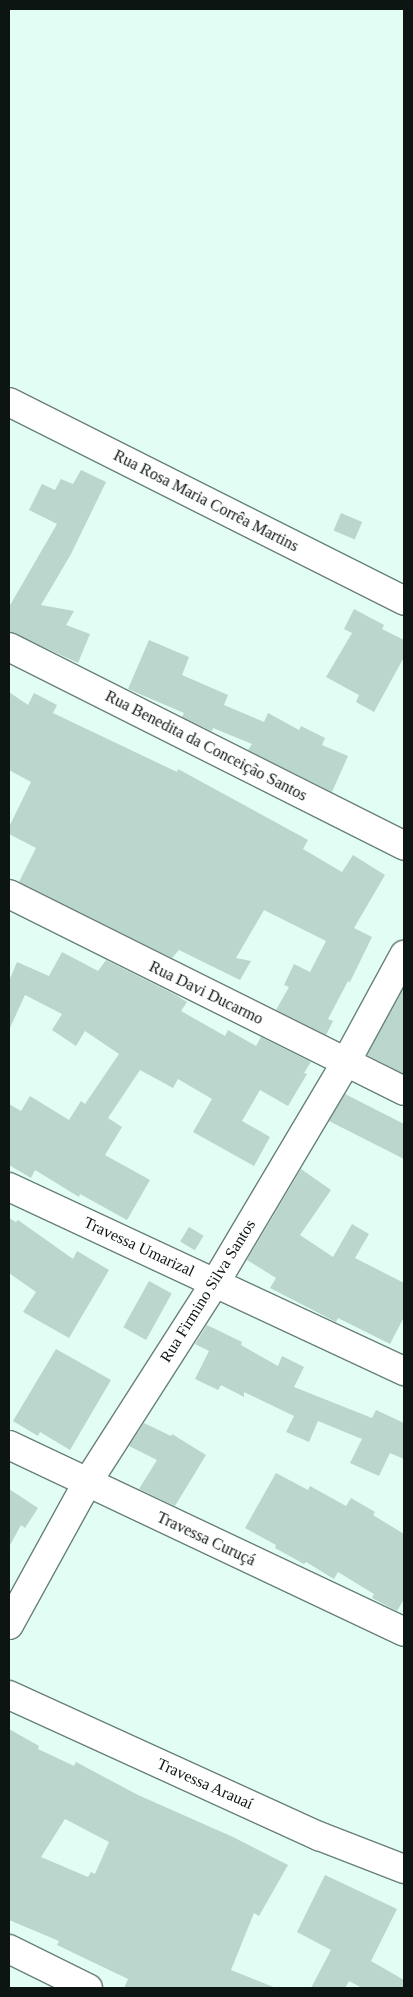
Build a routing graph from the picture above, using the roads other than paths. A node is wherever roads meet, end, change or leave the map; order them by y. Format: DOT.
graph roads {
  1 [pos="9,402"];
  2 [pos="404,601"];
  3 [pos="9,647"];
  4 [pos="404,846"];
  5 [pos="9,894"];
  6 [pos="404,955"];
  7 [pos="346,1062"];
  8 [pos="404,1091"];
  9 [pos="9,1187"];
  10 [pos="215,1282"];
  11 [pos="404,1371"];
  12 [pos="9,1445"];
  13 [pos="87,1483"];
  14 [pos="9,1625"];
  15 [pos="404,1632"];
  16 [pos="9,1695"];
  17 [pos="404,1869"];
  18 [pos="9,1949"];
  19 [pos="88,1988"];
  1 -- 2 [label="street, Rua Rosa Maria Corrêa Martins"];
  3 -- 4 [label="street, Rua Benedita da Conceição Santos"];
  5 -- 7 [label="street, Rua Davi Ducarmo"];
  6 -- 7 [label="street, Rua Firmino Silva Santos"];
  7 -- 8 [label="street, Rua Davi Ducarmo"];
  7 -- 10 [label="street, Rua Firmino Silva Santos"];
  9 -- 10 [label="street, Travessa Umarizal"];
  10 -- 11 [label="street, Travessa Umarizal"];
  10 -- 13 [label="street, Rua Firmino Silva Santos"];
  12 -- 13 [label="street, Travessa Curuçá"];
  13 -- 14 [label="street, Rua Firmino Silva Santos"];
  13 -- 15 [label="street, Travessa Curuçá"];
  16 -- 17 [label="street, Travessa Arauaí"];
  18 -- 19 [label="street"];
}
